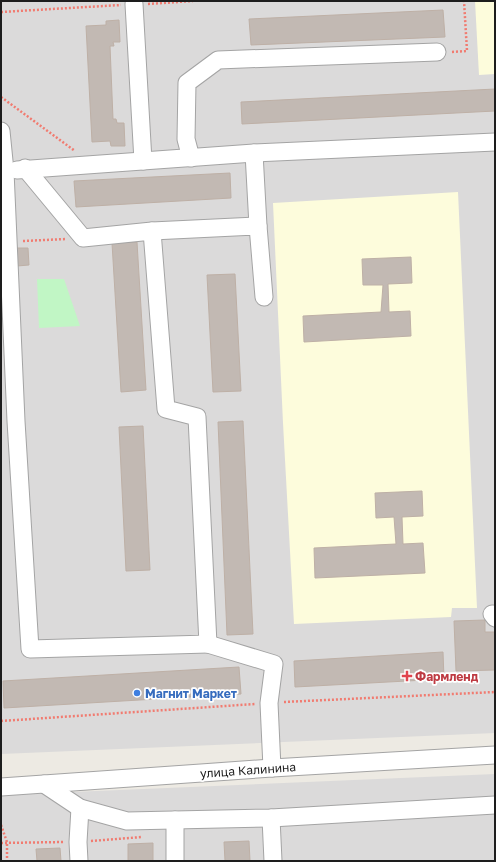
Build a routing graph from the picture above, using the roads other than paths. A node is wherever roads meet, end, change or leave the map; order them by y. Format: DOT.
graph roads {
  1 [pos="134,4"];
  2 [pos="437,52"];
  3 [pos="1,131"];
  4 [pos="495,142"];
  5 [pos="254,152"];
  6 [pos="191,158"];
  7 [pos="143,161"];
  8 [pos="25,168"];
  9 [pos="3,172"];
  10 [pos="258,226"];
  11 [pos="152,231"];
  12 [pos="264,297"];
  13 [pos="208,644"];
  14 [pos="495,756"];
  15 [pos="272,768"];
  16 [pos="44,784"];
  17 [pos="1,787"];
  18 [pos="495,805"];
  19 [pos="80,808"];
  20 [pos="271,818"];
  21 [pos="174,820"];
  22 [pos="79,861"];
  23 [pos="175,861"];
  24 [pos="273,861"];
  1 -- 7 [label="street"];
  2 -- 6 [label="street"];
  3 -- 9 [label="street"];
  4 -- 5 [label="street"];
  5 -- 6 [label="street"];
  5 -- 10 [label="street"];
  6 -- 7 [label="street"];
  7 -- 8 [label="street"];
  8 -- 9 [label="street"];
  8 -- 11 [label="street"];
  9 -- 13 [label="street"];
  10 -- 11 [label="street"];
  10 -- 12 [label="street"];
  11 -- 13 [label="street"];
  13 -- 15 [label="street"];
  14 -- 15 [label="street, улица Калинина"];
  15 -- 16 [label="street, улица Калинина"];
  16 -- 17 [label="street, улица Калинина"];
  16 -- 19 [label="street"];
  18 -- 20 [label="street"];
  19 -- 21 [label="street"];
  19 -- 22 [label="street"];
  20 -- 21 [label="street"];
  20 -- 24 [label="street"];
  21 -- 23 [label="street"];
}
